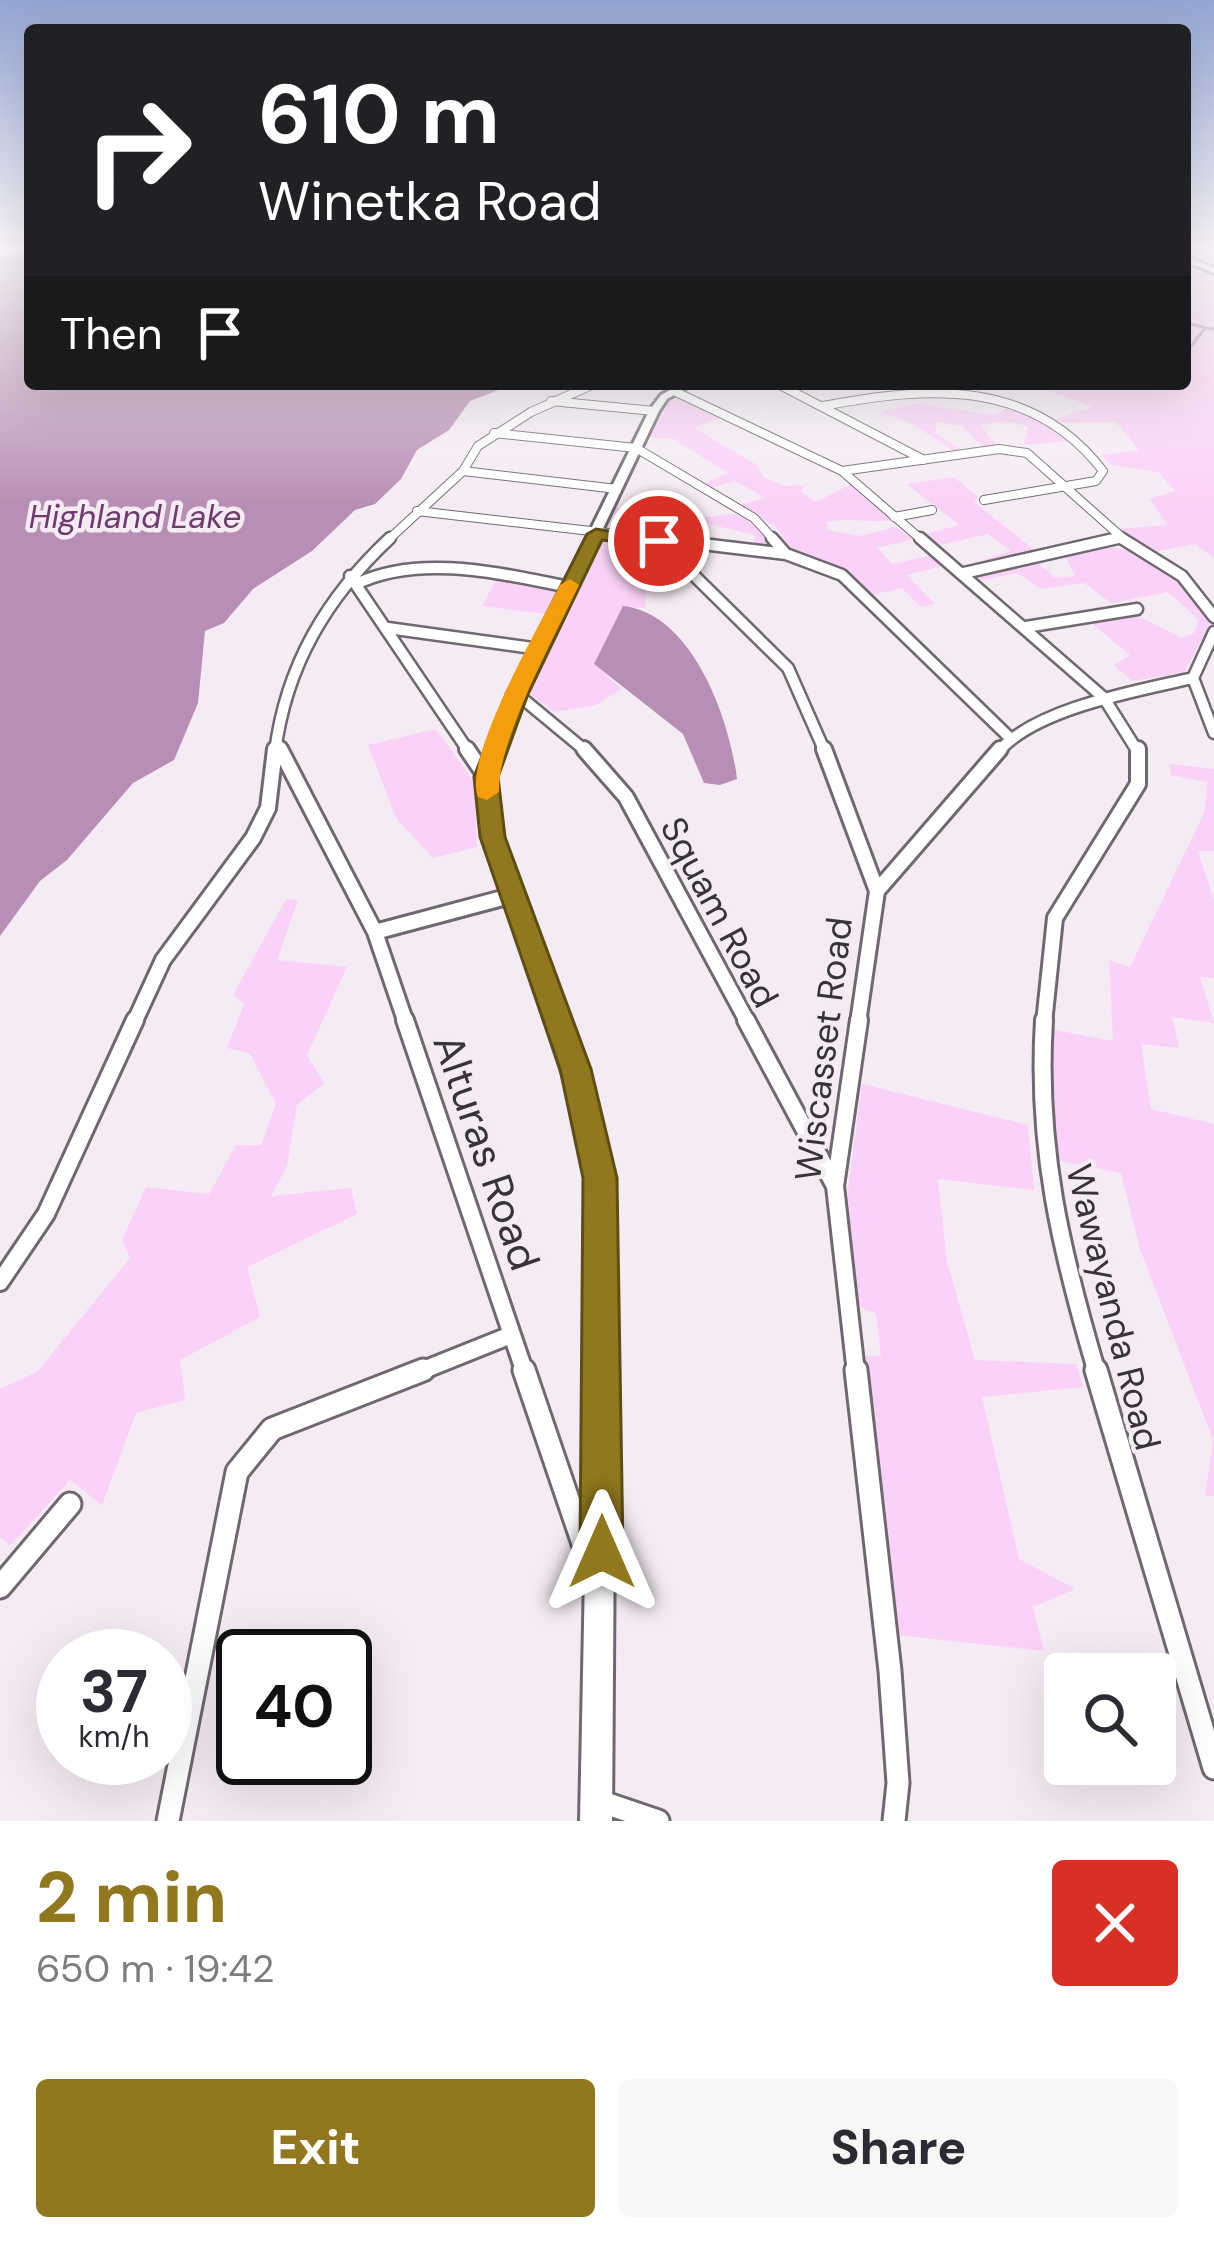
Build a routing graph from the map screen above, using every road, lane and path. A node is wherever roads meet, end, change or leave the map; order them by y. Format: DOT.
graph roads {
  1 [pos="579,390"];
  2 [pos="679,390"];
  3 [pos="685,390"];
  4 [pos="790,390"];
  5 [pos="551,401"];
  6 [pos="823,406"];
  7 [pos="654,411"];
  8 [pos="494,434"];
  9 [pos="637,448"];
  10 [pos="924,460"];
  11 [pos="463,471"];
  12 [pos="842,471"];
  13 [pos="1061,488"];
  14 [pos="617,489"];
  15 [pos="984,500"];
  16 [pos="932,510"];
  17 [pos="416,511"];
  18 [pos="894,517"];
  19 [pos="596,534"];
  20 [pos="1120,538"];
  21 [pos="659,541"];
  22 [pos="786,554"];
  23 [pos="964,573"];
  24 [pos="353,580"];
  25 [pos="569,587"];
  26 [pos="1137,608"];
  27 [pos="1214,617"];
  28 [pos="1026,626"];
  29 [pos="388,628"];
  30 [pos="1214,632"];
  31 [pos="540,649"];
  32 [pos="1193,678"];
  33 [pos="517,694"];
  34 [pos="1104,698"];
  35 [pos="1214,733"];
  36 [pos="1010,738"];
  37 [pos="276,740"];
  38 [pos="486,777"];
  39 [pos="877,891"];
  40 [pos="514,895"];
  41 [pos="375,932"];
  42 [pos="836,1186"];
  43 [pos="0,1282"];
  44 [pos="511,1335"];
  45 [pos="70,1504"];
  46 [pos="0,1588"];
  47 [pos="602,1598"];
  48 [pos="1214,1768"];
  49 [pos="596,1810"];
  50 [pos="169,1821"];
  51 [pos="658,1821"];
  52 [pos="894,1821"];
  1 -- 5 [label="street"];
  2 -- 7 [label="street"];
  3 -- 12 [label="street, Wawayanda Road"];
  4 -- 6 [label="street"];
  5 -- 7 [label="street"];
  5 -- 8 [label="street"];
  6 -- 10 [label="street"];
  6 -- 13 [label="street"];
  7 -- 9 [label="street"];
  8 -- 9 [label="street"];
  8 -- 11 [label="street"];
  9 -- 14 [label="street"];
  9 -- 22 [label="street"];
  10 -- 12 [label="street"];
  10 -- 13 [label="street"];
  11 -- 14 [label="street"];
  11 -- 17 [label="street"];
  12 -- 18 [label="street, Wawayanda Road"];
  13 -- 15 [label="street"];
  13 -- 20 [label="street"];
  14 -- 19 [label="street"];
  16 -- 18 [label="street"];
  17 -- 19 [label="street"];
  17 -- 24 [label="street"];
  18 -- 23 [label="street, Wawayanda Road"];
  19 -- 21 [label="street"];
  19 -- 25 [label="street"];
  20 -- 23 [label="street"];
  20 -- 27 [label="street"];
  21 -- 22 [label="street"];
  21 -- 39 [label="street"];
  22 -- 36 [label="street"];
  23 -- 28 [label="street, Wawayanda Road"];
  24 -- 25 [label="street"];
  24 -- 29 [label="street"];
  24 -- 37 [label="street"];
  25 -- 31 [label="street"];
  26 -- 28 [label="street"];
  28 -- 34 [label="street, Wawayanda Road"];
  29 -- 31 [label="street"];
  29 -- 38 [label="street"];
  30 -- 32 [label="street"];
  31 -- 33 [label="street"];
  32 -- 34 [label="street"];
  32 -- 35 [label="street"];
  33 -- 38 [label="street"];
  33 -- 42 [label="street, Squam Road"];
  34 -- 36 [label="street"];
  34 -- 48 [label="street, Wawayanda Road"];
  36 -- 39 [label="street, Wiscasset Road"];
  37 -- 41 [label="street, Alturas Road"];
  37 -- 43 [label="street"];
  38 -- 40 [label="street"];
  39 -- 42 [label="street, Wiscasset Road"];
  40 -- 41 [label="street"];
  40 -- 47 [label="street"];
  41 -- 44 [label="street, Alturas Road"];
  42 -- 52 [label="street, Wiscasset Road"];
  44 -- 47 [label="street, Alturas Road"];
  44 -- 50 [label="street"];
  45 -- 46 [label="street"];
  47 -- 49 [label="street"];
  49 -- 51 [label="street"];
}
